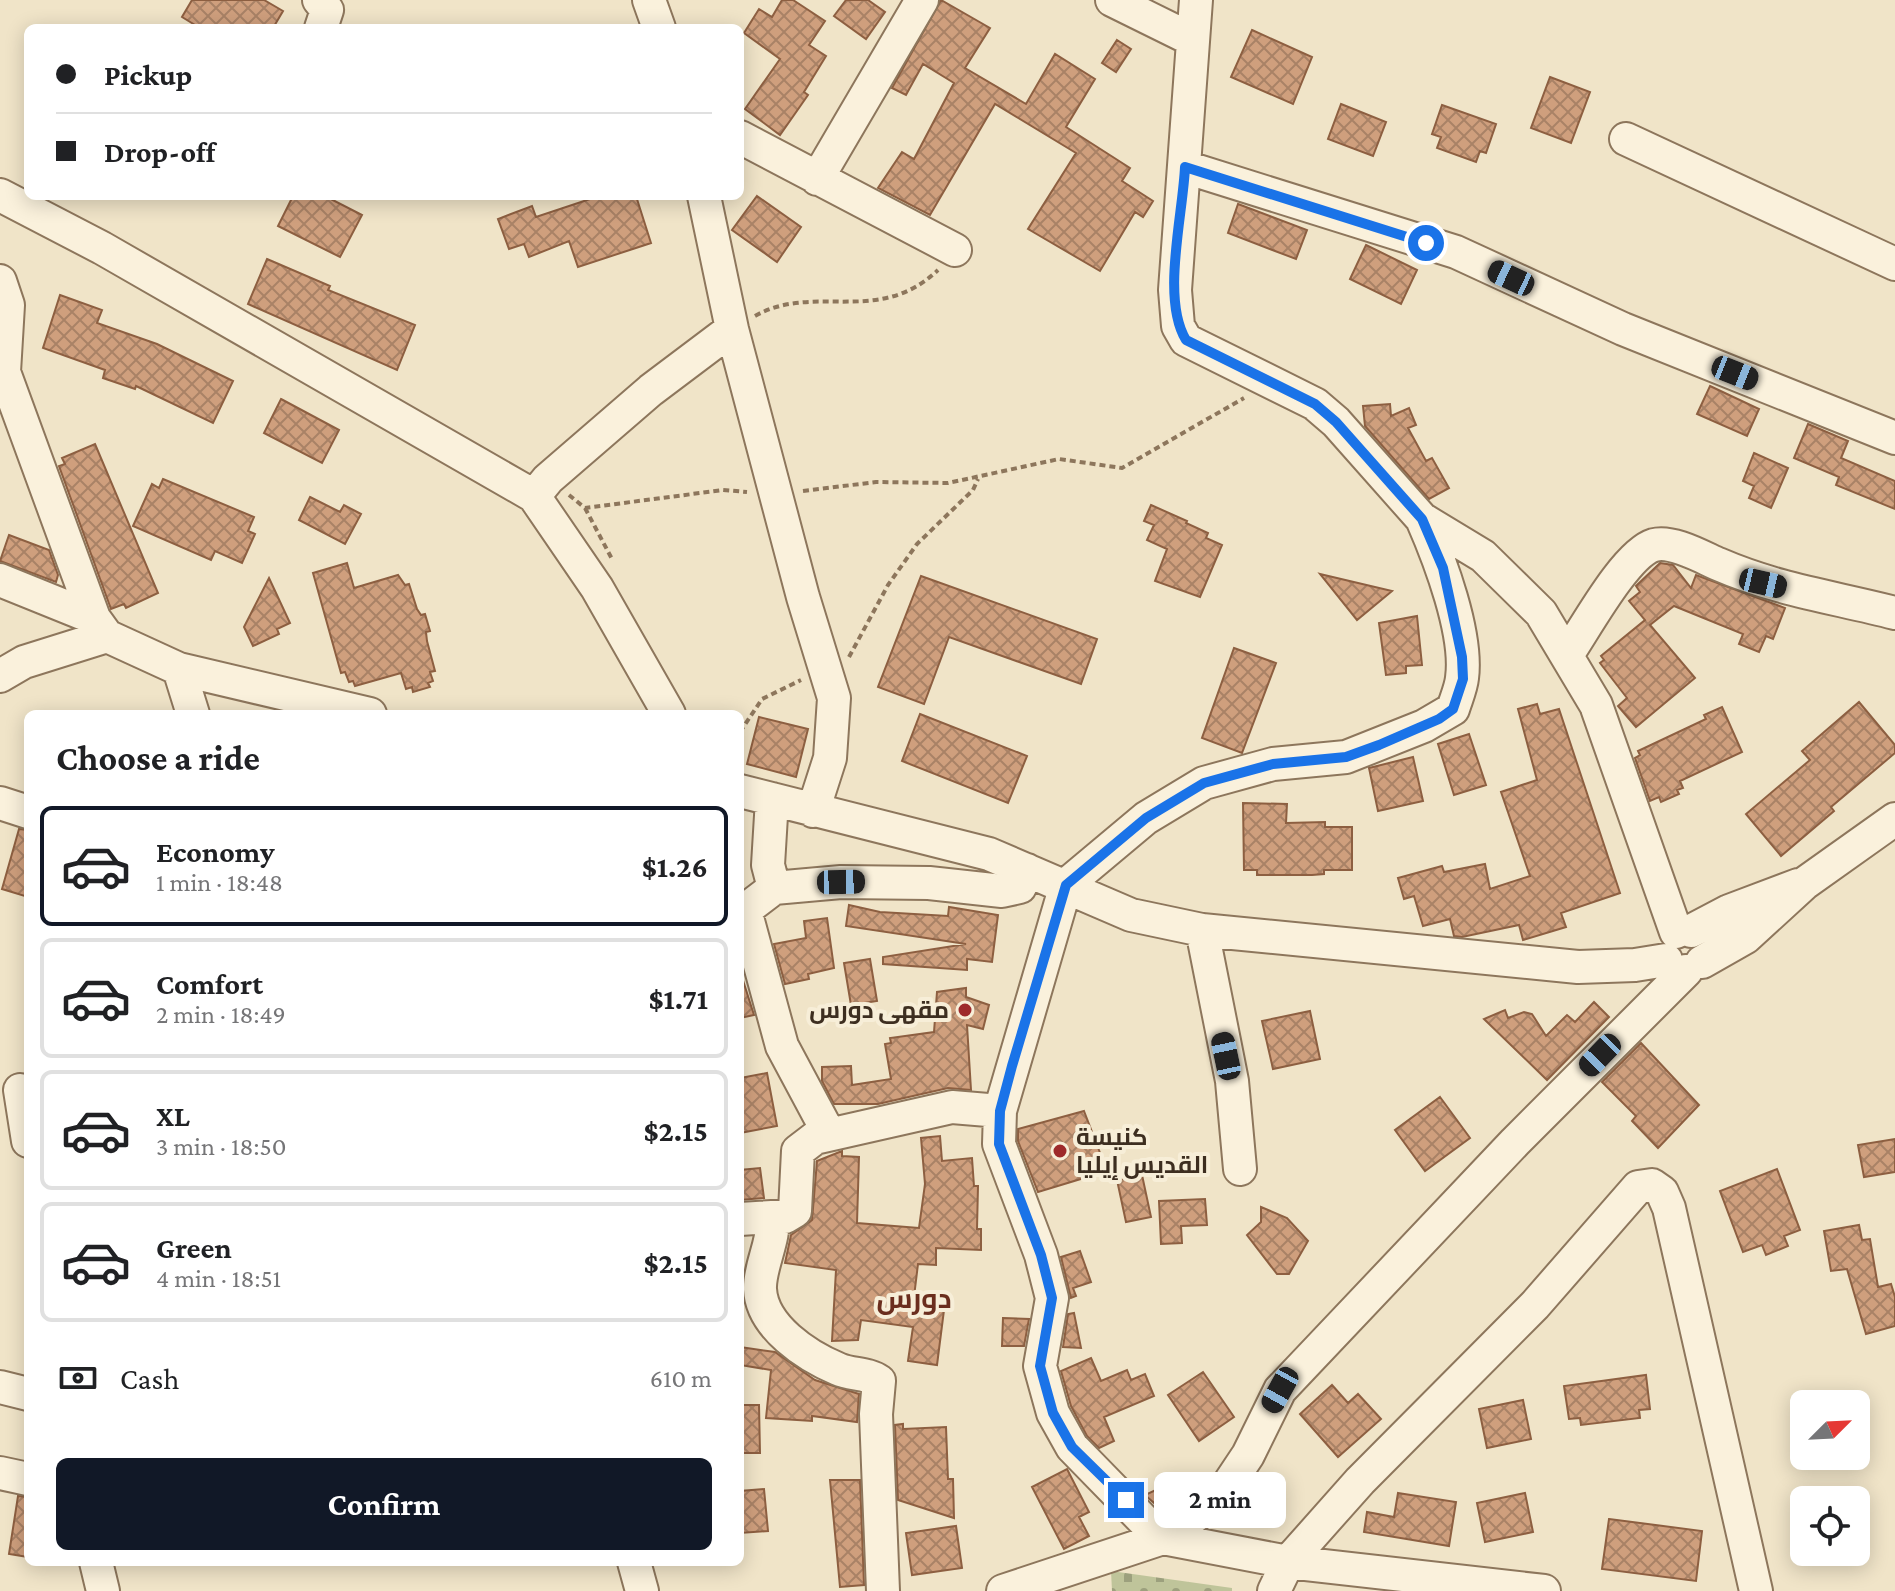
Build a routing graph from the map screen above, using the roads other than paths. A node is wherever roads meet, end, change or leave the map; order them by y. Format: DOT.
graph roads {
  1 [pos="319,0"];
  2 [pos="649,0"];
  3 [pos="922,0"];
  4 [pos="1112,0"];
  5 [pos="1196,0"];
  6 [pos="322,24"];
  7 [pos="658,24"];
  8 [pos="1191,39"];
  9 [pos="744,139"];
  10 [pos="1626,139"];
  11 [pos="1185,167"];
  12 [pos="817,179"];
  13 [pos="0,195"];
  14 [pos="705,200"];
  15 [pos="955,250"];
  16 [pos="1895,264"];
  17 [pos="0,281"];
  18 [pos="732,329"];
  19 [pos="1895,438"];
  20 [pos="541,487"];
  21 [pos="1422,519"];
  22 [pos="0,580"];
  23 [pos="1895,613"];
  24 [pos="101,627"];
  25 [pos="1567,655"];
  26 [pos="179,669"];
  27 [pos="0,676"];
  28 [pos="192,710"];
  29 [pos="353,710"];
  30 [pos="667,710"];
  31 [pos="744,792"];
  32 [pos="772,799"];
  33 [pos="0,803"];
  34 [pos="24,811"];
  35 [pos="813,811"];
  36 [pos="1895,819"];
  37 [pos="1027,870"];
  38 [pos="1066,885"];
  39 [pos="774,888"];
  40 [pos="744,911"];
  41 [pos="744,915"];
  42 [pos="1202,930"];
  43 [pos="1684,951"];
  44 [pos="16,1085"];
  45 [pos="1000,1111"];
  46 [pos="24,1122"];
  47 [pos="828,1132"];
  48 [pos="1240,1169"];
  49 [pos="772,1217"];
  50 [pos="744,1219"];
  51 [pos="0,1387"];
  52 [pos="24,1393"];
  53 [pos="0,1473"];
  54 [pos="24,1478"];
  55 [pos="1170,1533"];
  56 [pos="1288,1562"];
  57 [pos="97,1566"];
  58 [pos="635,1566"];
  59 [pos="103,1591"];
  60 [pos="642,1591"];
  61 [pos="883,1591"];
  62 [pos="1003,1591"];
  63 [pos="1274,1591"];
  64 [pos="1544,1591"];
  65 [pos="1756,1591"];
  1 -- 6 [label="street"];
  2 -- 7 [label="street"];
  3 -- 12 [label="street"];
  4 -- 8 [label="street"];
  5 -- 8 [label="street"];
  8 -- 11 [label="street"];
  9 -- 12 [label="street"];
  10 -- 16 [label="street"];
  11 -- 19 [label="street"];
  11 -- 21 [label="street"];
  12 -- 15 [label="street"];
  13 -- 20 [label="street"];
  14 -- 18 [label="street"];
  17 -- 24 [label="street"];
  18 -- 20 [label="street"];
  18 -- 35 [label="street"];
  20 -- 30 [label="street"];
  21 -- 25 [label="street"];
  21 -- 38 [label="street"];
  22 -- 24 [label="street"];
  23 -- 25 [label="street"];
  24 -- 26 [label="street"];
  24 -- 27 [label="street"];
  25 -- 43 [label="street"];
  26 -- 28 [label="street"];
  26 -- 29 [label="street"];
  31 -- 32 [label="street"];
  32 -- 35 [label="street"];
  32 -- 39 [label="street"];
  33 -- 34 [label="street"];
  35 -- 37 [label="street"];
  36 -- 43 [label="street"];
  37 -- 38 [label="street"];
  37 -- 39 [label="street"];
  38 -- 42 [label="street"];
  38 -- 45 [label="street"];
  39 -- 40 [label="street"];
  41 -- 47 [label="street"];
  42 -- 43 [label="street"];
  42 -- 48 [label="street"];
  43 -- 55 [label="street"];
  44 -- 46 [label="street"];
  45 -- 47 [label="street"];
  45 -- 55 [label="street"];
  47 -- 49 [label="street"];
  49 -- 50 [label="street"];
  49 -- 61 [label="street"];
  51 -- 52 [label="street"];
  53 -- 54 [label="street"];
  55 -- 56 [label="street"];
  55 -- 62 [label="street"];
  56 -- 63 [label="street"];
  56 -- 64 [label="street"];
  56 -- 65 [label="street"];
  57 -- 59 [label="street"];
  58 -- 60 [label="street"];
}
